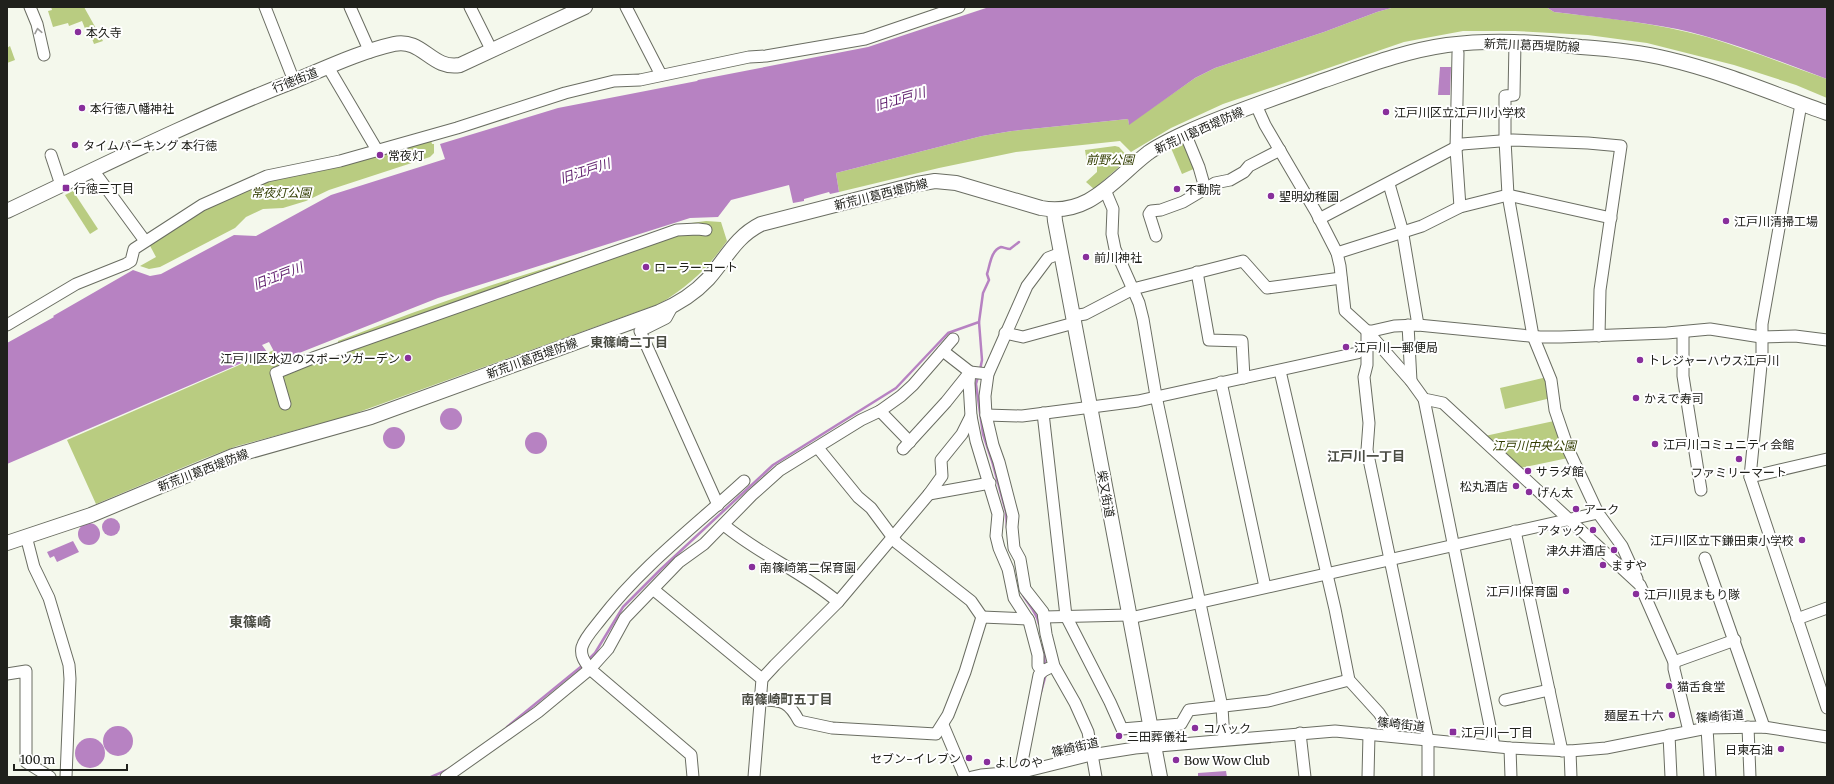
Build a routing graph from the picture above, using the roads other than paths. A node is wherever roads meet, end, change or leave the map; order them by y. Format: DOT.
graph roads {
  1 [pos="30,7"];
  2 [pos="265,7"];
  3 [pos="350,7"];
  4 [pos="470,7"];
  5 [pos="626,7"];
  6 [pos="959,7"];
  7 [pos="579,8"];
  8 [pos="1515,42"];
  9 [pos="492,51"];
  10 [pos="370,52"];
  11 [pos="1458,53"];
  12 [pos="44,56"];
  13 [pos="328,67"];
  14 [pos="661,75"];
  15 [pos="294,81"];
  16 [pos="1801,104"];
  17 [pos="1256,105"];
  18 [pos="1827,113"];
  19 [pos="1185,133"];
  20 [pos="1505,140"];
  21 [pos="1456,149"];
  22 [pos="377,150"];
  23 [pos="1280,150"];
  24 [pos="51,155"];
  25 [pos="93,170"];
  26 [pos="1389,184"];
  27 [pos="61,185"];
  28 [pos="1205,188"];
  29 [pos="1105,190"];
  30 [pos="1508,195"];
  31 [pos="1460,207"];
  32 [pos="1054,210"];
  33 [pos="7,211"];
  34 [pos="1611,218"];
  35 [pos="1319,219"];
  36 [pos="706,230"];
  37 [pos="1402,233"];
  38 [pos="1156,236"];
  39 [pos="145,241"];
  40 [pos="1061,253"];
  41 [pos="1337,253"];
  42 [pos="1197,272"];
  43 [pos="1341,278"];
  44 [pos="1133,289"];
  45 [pos="672,307"];
  46 [pos="1074,319"];
  47 [pos="7,325"];
  48 [pos="1413,325"];
  49 [pos="1367,330"];
  50 [pos="1683,332"];
  51 [pos="1005,333"];
  52 [pos="1533,336"];
  53 [pos="1599,336"];
  54 [pos="1761,337"];
  55 [pos="953,338"];
  56 [pos="1827,340"];
  57 [pos="1366,346"];
  58 [pos="943,351"];
  59 [pos="1280,370"];
  60 [pos="970,372"];
  61 [pos="988,374"];
  62 [pos="1244,378"];
  63 [pos="1411,381"];
  64 [pos="1221,382"];
  65 [pos="1156,396"];
  66 [pos="1424,399"];
  67 [pos="285,404"];
  68 [pos="1091,406"];
  69 [pos="880,411"];
  70 [pos="1043,413"];
  71 [pos="986,415"];
  72 [pos="971,416"];
  73 [pos="818,448"];
  74 [pos="1827,459"];
  75 [pos="1750,477"];
  76 [pos="744,482"];
  77 [pos="990,483"];
  78 [pos="1701,490"];
  79 [pos="929,494"];
  80 [pos="718,505"];
  81 [pos="1598,513"];
  82 [pos="1568,520"];
  83 [pos="724,525"];
  84 [pos="1515,531"];
  85 [pos="26,536"];
  86 [pos="893,537"];
  87 [pos="7,543"];
  88 [pos="1454,545"];
  89 [pos="1705,558"];
  90 [pos="1390,559"];
  91 [pos="1327,573"];
  92 [pos="1640,585"];
  93 [pos="1265,587"];
  94 [pos="654,590"];
  95 [pos="838,602"];
  96 [pos="1200,602"];
  97 [pos="1827,608"];
  98 [pos="1066,616"];
  99 [pos="1130,616"];
  100 [pos="982,617"];
  101 [pos="1044,617"];
  102 [pos="1028,619"];
  103 [pos="1797,619"];
  104 [pos="1735,640"];
  105 [pos="1674,662"];
  106 [pos="1054,666"];
  107 [pos="590,669"];
  108 [pos="1043,670"];
  109 [pos="7,674"];
  110 [pos="762,679"];
  111 [pos="1349,680"];
  112 [pos="1549,690"];
  113 [pos="761,700"];
  114 [pos="1505,700"];
  115 [pos="1222,707"];
  116 [pos="1827,708"];
  117 [pos="943,725"];
  118 [pos="1150,726"];
  119 [pos="1748,726"];
  120 [pos="1764,727"];
  121 [pos="1708,728"];
  122 [pos="1689,730"];
  123 [pos="1300,733"];
  124 [pos="1369,734"];
  125 [pos="1670,735"];
  126 [pos="1394,736"];
  127 [pos="1827,737"];
  128 [pos="1224,740"];
  129 [pos="1428,740"];
  130 [pos="1154,746"];
  131 [pos="1494,746"];
  132 [pos="1510,748"];
  133 [pos="1566,751"];
  134 [pos="1092,755"];
  135 [pos="1024,773"];
  136 [pos="50,777"];
  137 [pos="66,777"];
  138 [pos="446,777"];
  139 [pos="693,777"];
  140 [pos="754,777"];
  141 [pos="965,777"];
  142 [pos="972,777"];
  143 [pos="1096,777"];
  144 [pos="1160,777"];
  145 [pos="1305,777"];
  146 [pos="1368,777"];
  147 [pos="1428,777"];
  148 [pos="1511,777"];
  149 [pos="1571,777"];
  150 [pos="1671,777"];
  151 [pos="1710,777"];
  152 [pos="1750,777"];
  12 -- 1 [label="street, one-way"];
  2 -- 15 [label="street"];
  3 -- 10 [label="street"];
  4 -- 9 [label="street"];
  5 -- 14 [label="street"];
  6 -- 14 [label="street"];
  7 -- 9 [label="main road, 行徳街道"];
  8 -- 16 [label="main road, 新荒川葛西堤防線"];
  8 -- 17 [label="main road, 新荒川葛西堤防線"];
  8 -- 20 [label="street"];
  9 -- 10 [label="main road, 行徳街道"];
  10 -- 13 [label="main road, 行徳街道"];
  11 -- 21 [label="street"];
  13 -- 15 [label="main road, 行徳街道"];
  13 -- 22 [label="street"];
  14 -- 22 [label="street"];
  15 -- 25 [label="main road, 行徳街道"];
  16 -- 18 [label="main road, 新荒川葛西堤防線"];
  16 -- 54 [label="street"];
  17 -- 19 [label="main road, 新荒川葛西堤防線"];
  17 -- 23 [label="street"];
  19 -- 28 [label="street"];
  19 -- 29 [label="main road, 新荒川葛西堤防線"];
  20 -- 21 [label="street"];
  20 -- 30 [label="street"];
  20 -- 34 [label="street"];
  21 -- 26 [label="street"];
  21 -- 31 [label="street"];
  22 -- 39 [label="street"];
  23 -- 28 [label="street"];
  23 -- 35 [label="street"];
  24 -- 27 [label="street"];
  25 -- 27 [label="main road, 行徳街道"];
  25 -- 39 [label="street"];
  26 -- 35 [label="street"];
  26 -- 37 [label="street"];
  27 -- 33 [label="main road, 行徳街道"];
  28 -- 38 [label="street"];
  29 -- 32 [label="main road, 新荒川葛西堤防線"];
  29 -- 44 [label="street"];
  30 -- 31 [label="street"];
  30 -- 34 [label="street"];
  30 -- 52 [label="street"];
  31 -- 37 [label="street"];
  32 -- 40 [label="main road, 柴又街道"];
  32 -- 45 [label="main road, 新荒川葛西堤防線"];
  34 -- 53 [label="street"];
  35 -- 41 [label="street"];
  36 -- 67 [label="street"];
  37 -- 41 [label="street"];
  37 -- 48 [label="street"];
  39 -- 47 [label="street"];
  40 -- 46 [label="main road, 柴又街道"];
  40 -- 51 [label="street"];
  41 -- 43 [label="street"];
  42 -- 43 [label="street"];
  42 -- 44 [label="street"];
  42 -- 62 [label="street"];
  43 -- 49 [label="street"];
  44 -- 46 [label="street"];
  44 -- 65 [label="street"];
  45 -- 80 [label="street"];
  45 -- 85 [label="main road, 新荒川葛西堤防線"];
  46 -- 51 [label="street"];
  46 -- 68 [label="main road, 柴又街道"];
  48 -- 49 [label="street"];
  48 -- 52 [label="street"];
  48 -- 63 [label="street"];
  49 -- 57 [label="street"];
  49 -- 63 [label="street"];
  50 -- 53 [label="street"];
  50 -- 54 [label="street"];
  50 -- 78 [label="street"];
  51 -- 61 [label="street"];
  52 -- 53 [label="street"];
  52 -- 81 [label="street"];
  54 -- 56 [label="street"];
  54 -- 75 [label="street"];
  55 -- 58 [label="street"];
  57 -- 59 [label="street"];
  57 -- 90 [label="street"];
  58 -- 60 [label="street"];
  58 -- 69 [label="street"];
  59 -- 62 [label="street"];
  59 -- 91 [label="street"];
  60 -- 61 [label="street"];
  60 -- 69 [label="street"];
  60 -- 72 [label="street"];
  61 -- 71 [label="street"];
  62 -- 64 [label="street"];
  63 -- 66 [label="street"];
  64 -- 65 [label="street"];
  64 -- 93 [label="street"];
  65 -- 68 [label="street"];
  65 -- 96 [label="street"];
  66 -- 82 [label="street"];
  66 -- 88 [label="street"];
  68 -- 70 [label="street"];
  68 -- 99 [label="main road, 柴又街道"];
  69 -- 73 [label="street"];
  70 -- 71 [label="street"];
  70 -- 98 [label="street"];
  71 -- 101 [label="street"];
  72 -- 77 [label="street"];
  72 -- 79 [label="street"];
  73 -- 83 [label="street"];
  73 -- 86 [label="street"];
  74 -- 75 [label="street"];
  75 -- 103 [label="street"];
  76 -- 80 [label="street"];
  77 -- 79 [label="street"];
  77 -- 102 [label="street"];
  79 -- 86 [label="street"];
  80 -- 107 [label="street"];
  81 -- 82 [label="street"];
  81 -- 92 [label="street"];
  82 -- 84 [label="street"];
  82 -- 92 [label="street"];
  83 -- 94 [label="street"];
  83 -- 95 [label="street"];
  84 -- 88 [label="street"];
  84 -- 112 [label="street"];
  85 -- 87 [label="main road, 新荒川葛西堤防線"];
  85 -- 137 [label="street"];
  86 -- 95 [label="street"];
  86 -- 100 [label="street"];
  88 -- 90 [label="street"];
  88 -- 131 [label="street"];
  89 -- 104 [label="street"];
  90 -- 91 [label="street"];
  90 -- 129 [label="street"];
  91 -- 93 [label="street"];
  91 -- 111 [label="street"];
  92 -- 105 [label="street"];
  93 -- 96 [label="street"];
  94 -- 107 [label="street"];
  94 -- 110 [label="street"];
  95 -- 110 [label="street"];
  96 -- 99 [label="street"];
  96 -- 115 [label="street"];
  97 -- 103 [label="street"];
  98 -- 99 [label="street"];
  98 -- 101 [label="street"];
  98 -- 118 [label="street"];
  99 -- 118 [label="main road, 柴又街道"];
  100 -- 102 [label="street"];
  100 -- 117 [label="street"];
  101 -- 106 [label="street"];
  102 -- 108 [label="street"];
  103 -- 116 [label="street"];
  104 -- 105 [label="street"];
  104 -- 120 [label="street"];
  105 -- 122 [label="street"];
  106 -- 108 [label="street"];
  106 -- 134 [label="street"];
  107 -- 138 [label="street"];
  107 -- 139 [label="street"];
  108 -- 135 [label="street"];
  109 -- 136 [label="street"];
  110 -- 113 [label="street"];
  111 -- 115 [label="street"];
  111 -- 126 [label="street"];
  112 -- 114 [label="street"];
  112 -- 133 [label="street"];
  113 -- 117 [label="street"];
  113 -- 140 [label="street"];
  115 -- 118 [label="street"];
  115 -- 128 [label="street"];
  117 -- 141 [label="street"];
  118 -- 130 [label="main road, 柴又街道"];
  119 -- 120 [label="street, 篠崎街道"];
  119 -- 121 [label="street, 篠崎街道"];
  119 -- 152 [label="street"];
  120 -- 127 [label="street, 篠崎街道"];
  121 -- 122 [label="street, 篠崎街道"];
  121 -- 151 [label="street"];
  122 -- 125 [label="street, 篠崎街道"];
  123 -- 124 [label="street, 篠崎街道"];
  123 -- 128 [label="street, 篠崎街道"];
  123 -- 145 [label="street"];
  124 -- 126 [label="street, 篠崎街道"];
  124 -- 146 [label="street"];
  125 -- 133 [label="street, 篠崎街道"];
  125 -- 150 [label="street"];
  126 -- 129 [label="street, 篠崎街道"];
  128 -- 130 [label="street, 篠崎街道"];
  129 -- 131 [label="street, 篠崎街道"];
  129 -- 147 [label="street"];
  130 -- 134 [label="street, 篠崎街道"];
  130 -- 144 [label="main road, 柴又街道"];
  131 -- 132 [label="street, 篠崎街道"];
  132 -- 133 [label="street, 篠崎街道"];
  132 -- 148 [label="street"];
  133 -- 149 [label="street"];
  134 -- 135 [label="street, 篠崎街道"];
  134 -- 143 [label="street"];
  135 -- 142 [label="street, 篠崎街道"];
}
